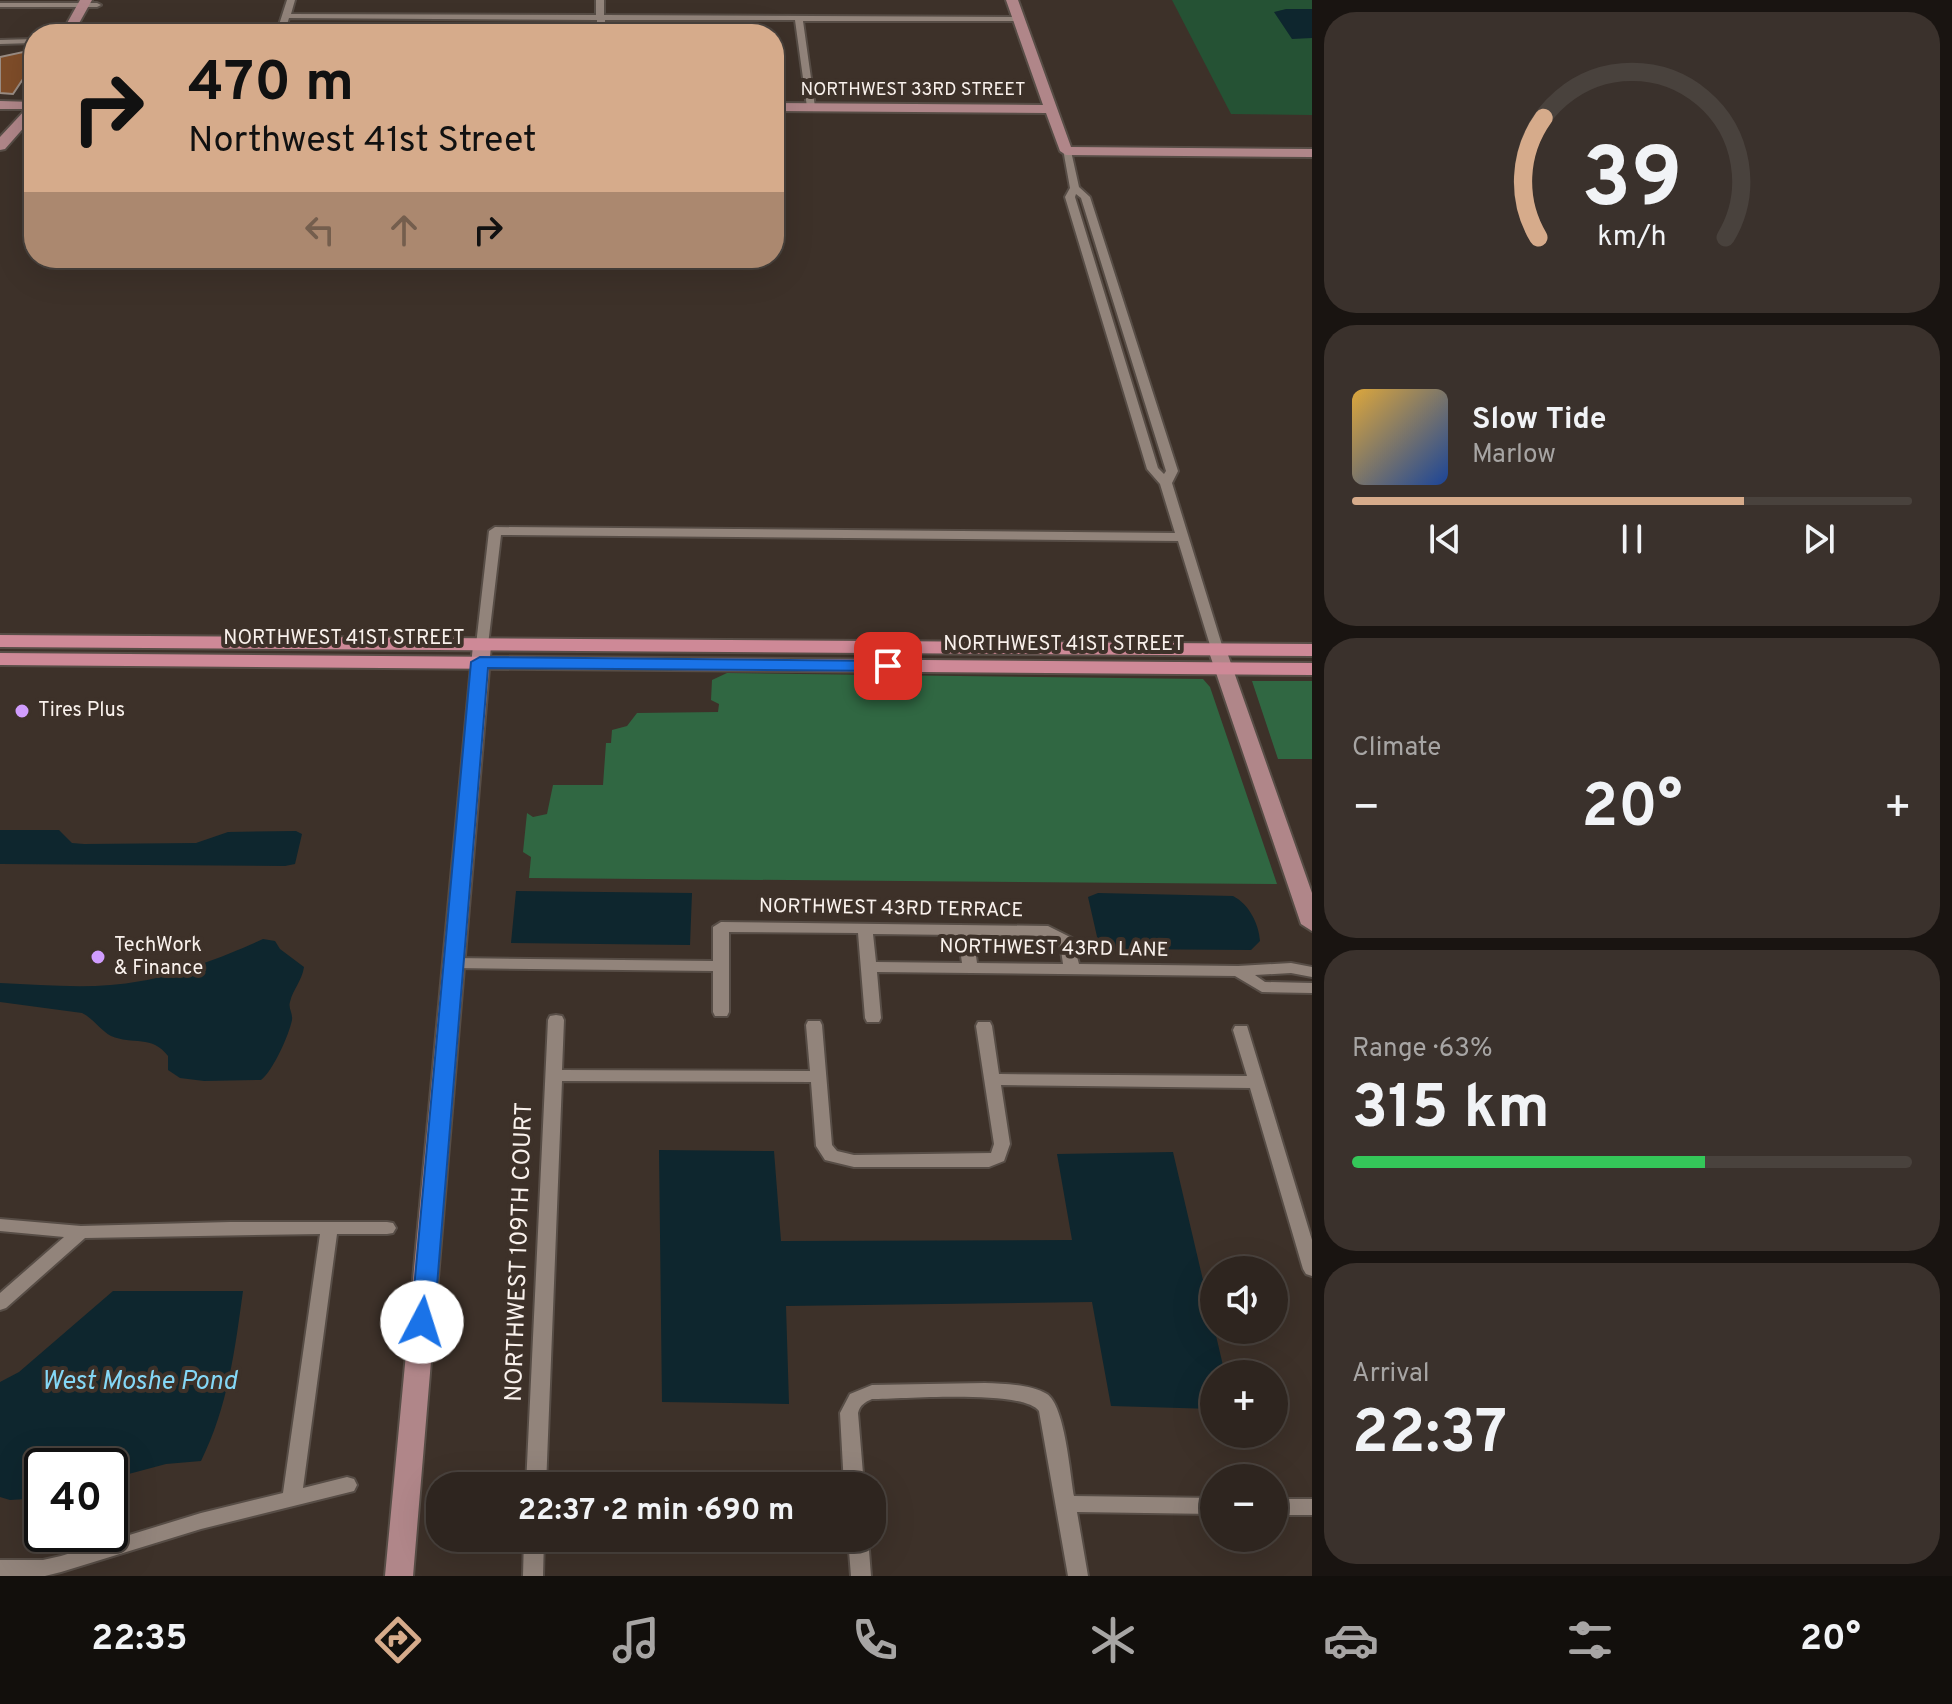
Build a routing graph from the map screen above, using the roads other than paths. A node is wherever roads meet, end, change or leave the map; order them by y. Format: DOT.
graph roads {
  1 [pos="291,0"];
  2 [pos="600,0"];
  3 [pos="1012,0"];
  4 [pos="91,3"];
  5 [pos="0,5"];
  6 [pos="286,16"];
  7 [pos="600,17"];
  8 [pos="799,18"];
  9 [pos="1019,19"];
  10 [pos="75,24"];
  11 [pos="85,24"];
  12 [pos="283,24"];
  13 [pos="600,24"];
  14 [pos="24,41"];
  15 [pos="0,42"];
  16 [pos="24,106"];
  17 [pos="784,107"];
  18 [pos="811,107"];
  19 [pos="0,108"];
  20 [pos="1053,109"];
  21 [pos="24,116"];
  22 [pos="0,146"];
  23 [pos="1066,151"];
  24 [pos="1312,153"];
  25 [pos="1075,188"];
  26 [pos="1166,483"];
  27 [pos="1181,537"];
  28 [pos="0,641"];
  29 [pos="1312,653"];
  30 [pos="481,654"];
  31 [pos="1219,657"];
  32 [pos="0,659"];
  33 [pos="1312,669"];
  34 [pos="1304,874"];
  35 [pos="1312,924"];
  36 [pos="865,929"];
  37 [pos="965,930"];
  38 [pos="454,963"];
  39 [pos="721,966"];
  40 [pos="869,967"];
  41 [pos="970,969"];
  42 [pos="1072,969"];
  43 [pos="1245,971"];
  44 [pos="1304,971"];
  45 [pos="1277,981"];
  46 [pos="1312,988"];
  47 [pos="721,1012"];
  48 [pos="873,1018"];
  49 [pos="556,1020"];
  50 [pos="814,1025"];
  51 [pos="984,1026"];
  52 [pos="1241,1030"];
  53 [pos="554,1075"];
  54 [pos="818,1077"];
  55 [pos="993,1079"];
  56 [pos="1255,1082"];
  57 [pos="0,1225"];
  58 [pos="387,1228"];
  59 [pos="329,1229"];
  60 [pos="81,1232"];
  61 [pos="1312,1269"];
  62 [pos="0,1303"];
  63 [pos="537,1472"];
  64 [pos="853,1472"];
  65 [pos="347,1485"];
  66 [pos="292,1498"];
  67 [pos="1067,1504"];
  68 [pos="1200,1506"];
  69 [pos="1288,1507"];
  70 [pos="1312,1507"];
  71 [pos="534,1552"];
  72 [pos="859,1552"];
  73 [pos="0,1568"];
  74 [pos="399,1576"];
  75 [pos="533,1576"];
  76 [pos="861,1576"];
  77 [pos="1078,1576"];
  1 -- 6 [label="street"];
  2 -- 7 [label="street"];
  3 -- 9 [label="street"];
  4 -- 5 [label="street"];
  4 -- 10 [label="street"];
  4 -- 11 [label="street"];
  6 -- 7 [label="street"];
  6 -- 12 [label="street"];
  7 -- 8 [label="street"];
  7 -- 13 [label="street"];
  8 -- 9 [label="street"];
  8 -- 18 [label="street"];
  9 -- 20 [label="street"];
  14 -- 15 [label="street"];
  16 -- 19 [label="street"];
  17 -- 18 [label="street, NORTHWEST 33RD STREET"];
  18 -- 20 [label="street, NORTHWEST 33RD STREET"];
  20 -- 23 [label="street"];
  21 -- 22 [label="street"];
  23 -- 24 [label="street"];
  23 -- 25 [label="street"];
  25 -- 26 [label="street"];
  25 -- 26 [label="street"];
  26 -- 27 [label="street"];
  27 -- 30 [label="street"];
  27 -- 31 [label="street"];
  28 -- 30 [label="main road, NORTHWEST 41ST STREET"];
  29 -- 31 [label="main road, NORTHWEST 41ST STREET"];
  30 -- 31 [label="main road, NORTHWEST 41ST STREET"];
  30 -- 31 [label="main road, NORTHWEST 41ST STREET"];
  30 -- 32 [label="main road, NORTHWEST 41ST STREET"];
  30 -- 38 [label="street"];
  31 -- 33 [label="main road, NORTHWEST 41ST STREET"];
  31 -- 34 [label="street"];
  34 -- 35 [label="street"];
  36 -- 37 [label="street, NORTHWEST 43RD TERRACE"];
  36 -- 39 [label="street, NORTHWEST 43RD TERRACE"];
  36 -- 40 [label="street"];
  37 -- 41 [label="street"];
  37 -- 42 [label="street, NORTHWEST 43RD TERRACE"];
  38 -- 39 [label="street"];
  38 -- 74 [label="street"];
  39 -- 47 [label="street"];
  40 -- 41 [label="street, NORTHWEST 43RD LANE"];
  40 -- 48 [label="street"];
  41 -- 42 [label="street, NORTHWEST 43RD LANE"];
  42 -- 43 [label="street, NORTHWEST 43RD LANE"];
  43 -- 44 [label="street, NORTHWEST 43RD LANE"];
  43 -- 45 [label="street, NORTHWEST 43RD LANE"];
  44 -- 45 [label="street, NORTHWEST 43RD LANE"];
  45 -- 46 [label="street, NORTHWEST 43RD LANE"];
  49 -- 53 [label="street, NORTHWEST 109TH COURT"];
  50 -- 54 [label="street"];
  51 -- 55 [label="street"];
  52 -- 56 [label="street"];
  53 -- 54 [label="street"];
  53 -- 63 [label="street, NORTHWEST 109TH COURT"];
  54 -- 55 [label="street"];
  55 -- 56 [label="street"];
  56 -- 61 [label="street"];
  57 -- 60 [label="street"];
  58 -- 59 [label="street"];
  59 -- 60 [label="street"];
  59 -- 66 [label="street"];
  60 -- 62 [label="street"];
  64 -- 67 [label="street"];
  65 -- 66 [label="street"];
  66 -- 73 [label="street"];
  67 -- 68 [label="street"];
  67 -- 77 [label="street"];
  69 -- 70 [label="street"];
  71 -- 75 [label="street"];
  72 -- 76 [label="street"];
}
